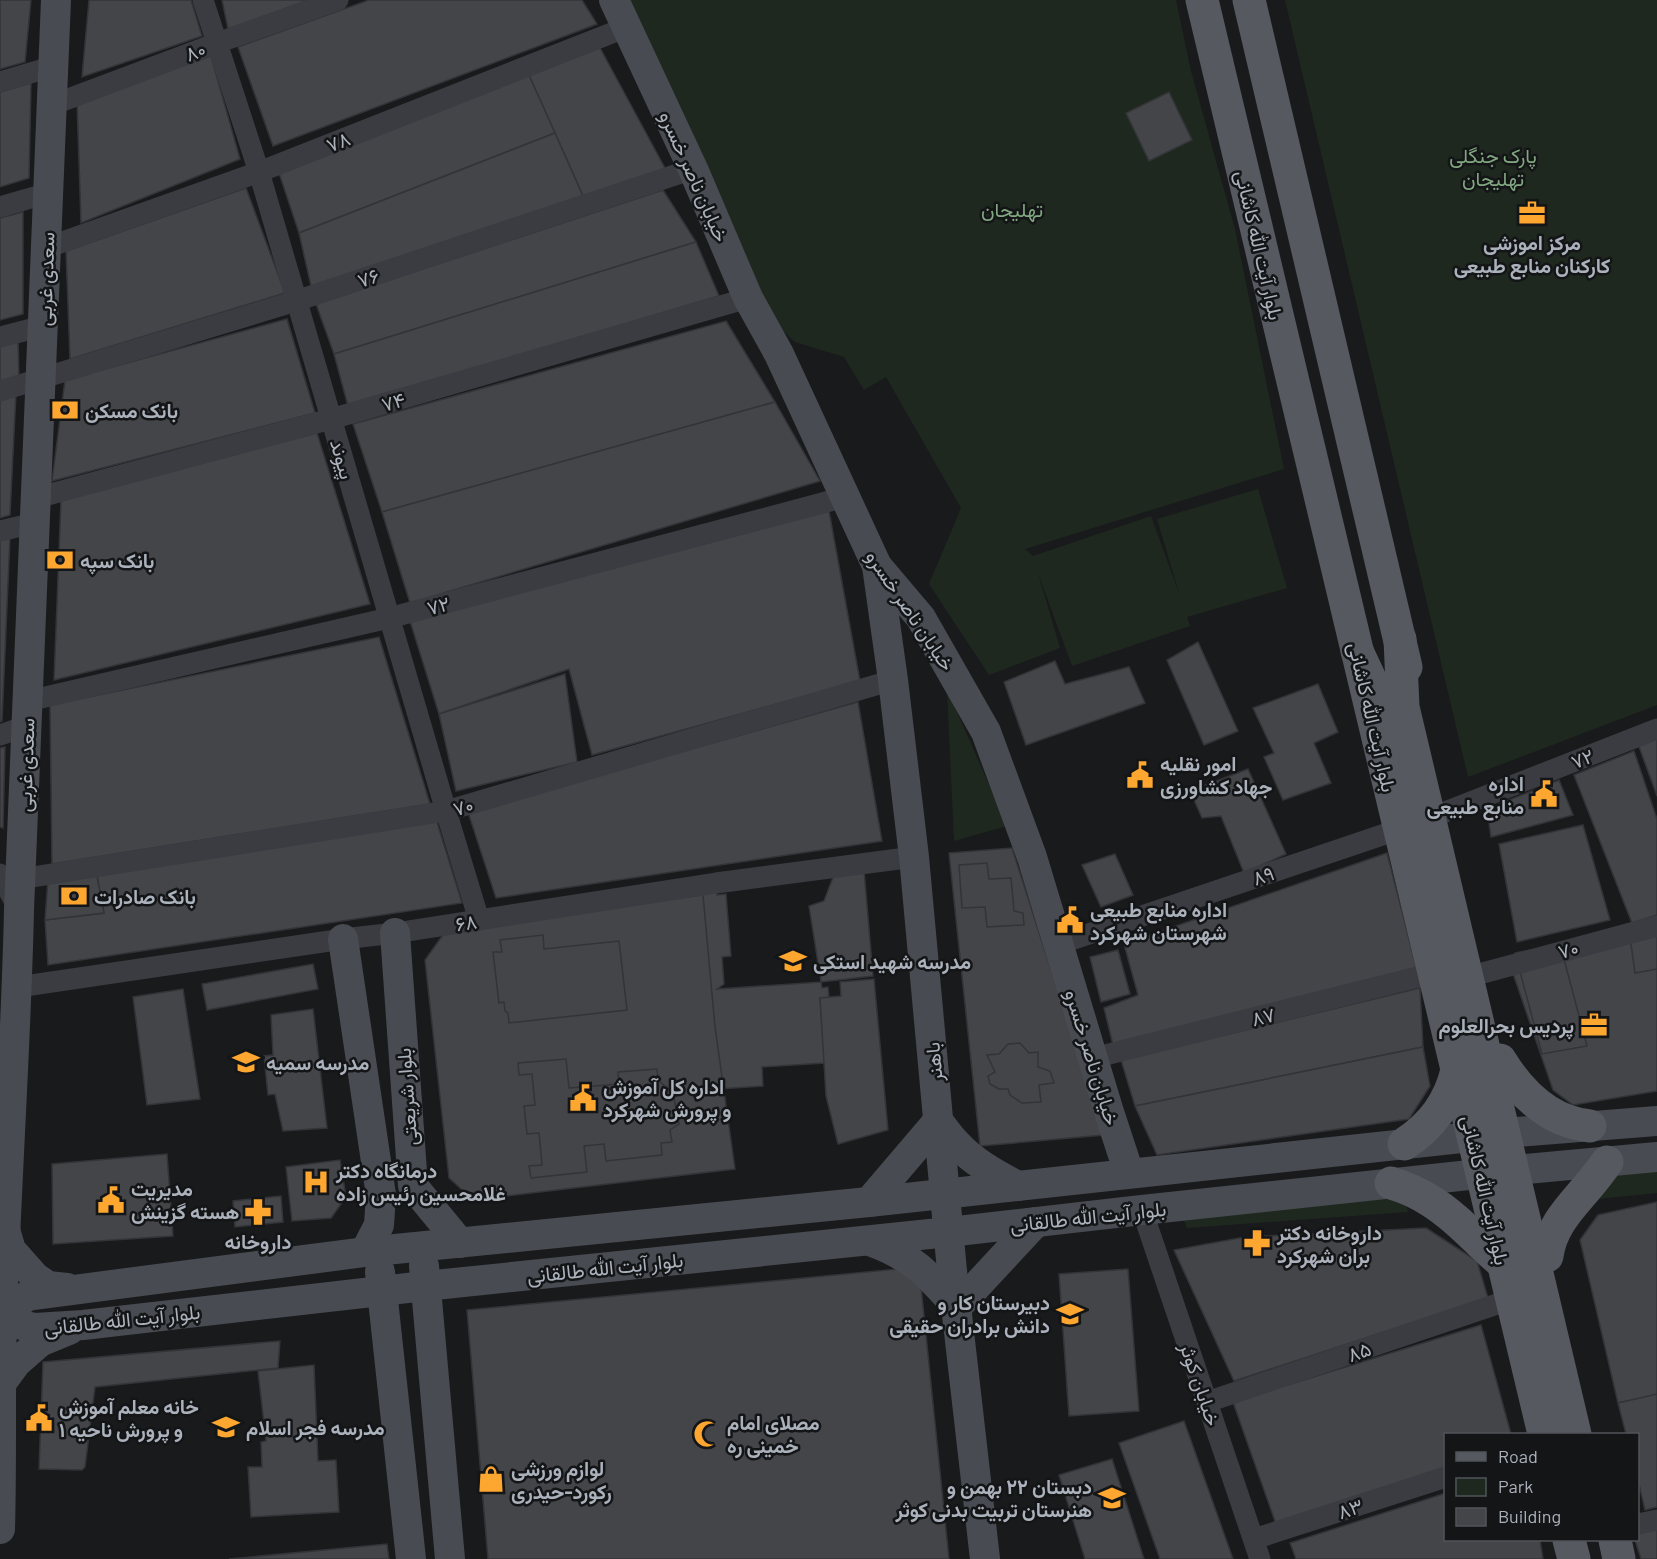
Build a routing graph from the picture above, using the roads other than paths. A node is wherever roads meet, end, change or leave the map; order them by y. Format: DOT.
graph roads {
  1 [pos="56,0"];
  2 [pos="203,0"];
  3 [pos="338,0"];
  4 [pos="614,0"];
  5 [pos="1202,0"];
  6 [pos="1249,0"];
  7 [pos="627,27"];
  8 [pos="217,43"];
  9 [pos="54,66"];
  10 [pos="0,82"];
  11 [pos="52,105"];
  12 [pos="693,169"];
  13 [pos="259,172"];
  14 [pos="48,193"];
  15 [pos="0,207"];
  16 [pos="46,248"];
  17 [pos="748,298"];
  18 [pos="296,301"];
  19 [pos="43,326"];
  20 [pos="0,337"];
  21 [pos="41,379"];
  22 [pos="0,391"];
  23 [pos="331,419"];
  24 [pos="845,497"];
  25 [pos="35,510"];
  26 [pos="0,531"];
  27 [pos="877,566"];
  28 [pos="389,618"];
  29 [pos="1400,639"];
  30 [pos="1357,651"];
  31 [pos="893,680"];
  32 [pos="18,721"];
  33 [pos="1657,729"];
  34 [pos="446,811"];
  35 [pos="1440,814"];
  36 [pos="1400,829"];
  37 [pos="914,857"];
  38 [pos="6,878"];
  39 [pos="479,920"];
  40 [pos="1657,926"];
  41 [pos="395,933"];
  42 [pos="343,939"];
  43 [pos="1059,944"];
  44 [pos="1434,973"];
  45 [pos="1479,974"];
  46 [pos="18,987"];
  47 [pos="398,990"];
  48 [pos="351,996"];
  49 [pos="7,1044"];
  50 [pos="1093,1058"];
  51 [pos="1500,1060"];
  52 [pos="1457,1070"];
  53 [pos="938,1121"];
  54 [pos="1651,1122"];
  55 [pos="1590,1126"];
  56 [pos="1517,1132"];
  57 [pos="1473,1137"];
  58 [pos="1404,1144"];
  59 [pos="1653,1158"];
  60 [pos="1607,1162"];
  61 [pos="1526,1169"];
  62 [pos="1129,1173"];
  63 [pos="1482,1174"];
  64 [pos="4,1182"];
  65 [pos="1391,1183"];
  66 [pos="1018,1185"];
  67 [pos="413,1186"];
  68 [pos="945,1194"];
  69 [pos="381,1195"];
  70 [pos="869,1202"];
  71 [pos="1142,1210"];
  72 [pos="1036,1222"];
  73 [pos="949,1232"];
  74 [pos="3,1238"];
  75 [pos="868,1240"];
  76 [pos="460,1244"];
  77 [pos="422,1247"];
  78 [pos="371,1251"];
  79 [pos="1547,1256"];
  80 [pos="1503,1263"];
  81 [pos="425,1286"];
  82 [pos="79,1290"];
  83 [pos="382,1291"];
  84 [pos="1512,1299"];
  85 [pos="957,1307"];
  86 [pos="1,1320"];
  87 [pos="83,1325"];
  88 [pos="2,1382"];
  89 [pos="1207,1402"];
  90 [pos="1544,1433"];
  91 [pos="1558,1433"];
  92 [pos="1575,1433"];
  93 [pos="1589,1433"];
  94 [pos="1444,1479"];
  95 [pos="0,1514"];
  96 [pos="1657,1520"];
  97 [pos="1639,1524"];
  98 [pos="0,1529"];
  99 [pos="1570,1541"];
  100 [pos="1583,1541"];
  101 [pos="1600,1541"];
  102 [pos="1614,1541"];
  103 [pos="1257,1549"];
  104 [pos="411,1559"];
  105 [pos="450,1559"];
  106 [pos="985,1559"];
  107 [pos="1574,1559"];
  108 [pos="1587,1559"];
  109 [pos="1605,1559"];
  110 [pos="1619,1559"];
  1 -- 9 [label="main road, سعدی غربی"];
  2 -- 8 [label="street, پیوند"];
  3 -- 8 [label="street, ۸۰"];
  4 -- 7 [label="main road, خیابان ناصر خسرو"];
  5 -- 30 [label="main road, بلوار آیت الله کاشانی"];
  6 -- 29 [label="main road"];
  7 -- 12 [label="main road, خیابان ناصر خسرو"];
  7 -- 13 [label="street, ۷۸"];
  8 -- 11 [label="street, ۸۰"];
  8 -- 13 [label="street, پیوند"];
  9 -- 10 [label="street"];
  9 -- 11 [label="main road, سعدی غربی"];
  11 -- 14 [label="main road, سعدی غربی"];
  12 -- 17 [label="main road, خیابان ناصر خسرو"];
  12 -- 18 [label="street, ۷۶"];
  13 -- 16 [label="street, ۷۸"];
  13 -- 18 [label="street, پیوند"];
  14 -- 15 [label="street"];
  14 -- 16 [label="main road, سعدی غربی"];
  16 -- 19 [label="main road, سعدی غربی"];
  17 -- 23 [label="street, ۷۴"];
  17 -- 24 [label="main road, خیابان ناصر خسرو"];
  18 -- 21 [label="street, ۷۶"];
  18 -- 23 [label="street, پیوند"];
  19 -- 20 [label="street"];
  19 -- 21 [label="main road, سعدی غربی"];
  21 -- 22 [label="street, ۷۶"];
  21 -- 25 [label="main road, سعدی غربی"];
  23 -- 25 [label="street, ۷۴"];
  23 -- 28 [label="street, پیوند"];
  24 -- 27 [label="main road, خیابان ناصر خسرو"];
  24 -- 28 [label="street, ۷۲"];
  25 -- 26 [label="street"];
  25 -- 32 [label="main road, سعدی غربی"];
  27 -- 31 [label="main road, باهنر"];
  27 -- 43 [label="main road, خیابان ناصر خسرو"];
  28 -- 32 [label="street, ۷۲"];
  28 -- 34 [label="street, پیوند"];
  29 -- 35 [label="main road"];
  29 -- 92 [label="main road, bridge"];
  30 -- 36 [label="main road, بلوار آیت الله کاشانی"];
  30 -- 91 [label="main road, bridge"];
  31 -- 34 [label="street, ۷۰"];
  31 -- 37 [label="main road, باهنر"];
  32 -- 38 [label="main road, سعدی غربی"];
  33 -- 35 [label="street, ۷۲"];
  34 -- 38 [label="street, ۷۰"];
  34 -- 39 [label="street, پیوند"];
  35 -- 45 [label="main road"];
  36 -- 43 [label="street, ۸۹"];
  36 -- 44 [label="main road, بلوار آیت الله کاشانی"];
  37 -- 39 [label="street, ۶۸"];
  37 -- 53 [label="main road, باهنر"];
  38 -- 46 [label="main road, سعدی غربی"];
  39 -- 41 [label="street, ۶۸"];
  40 -- 45 [label="street, ۷۰"];
  41 -- 42 [label="street, ۶۸"];
  41 -- 47 [label="main road, بلوار شریعتی"];
  42 -- 46 [label="street, ۶۸"];
  42 -- 48 [label="main road, بلوار شریعتی"];
  43 -- 50 [label="main road, خیابان ناصر خسرو"];
  44 -- 50 [label="street, ۸۷"];
  44 -- 52 [label="main road, بلوار آیت الله کاشانی"];
  45 -- 51 [label="main road"];
  46 -- 49 [label="main road, سعدی غربی"];
  47 -- 48 [label="main road"];
  47 -- 67 [label="main road, بلوار شریعتی"];
  48 -- 69 [label="main road, بلوار شریعتی"];
  49 -- 64 [label="main road, سعدی غربی"];
  50 -- 62 [label="main road, خیابان ناصر خسرو"];
  51 -- 55 [label="main road"];
  51 -- 56 [label="main road"];
  52 -- 57 [label="main road, بلوار آیت الله کاشانی"];
  52 -- 58 [label="main road"];
  53 -- 66 [label="main road"];
  53 -- 68 [label="main road, باهنر"];
  53 -- 70 [label="main road"];
  54 -- 55 [label="main road, بلوار آیت الله طالقانی"];
  54 -- 59 [label="main road"];
  55 -- 56 [label="main road, بلوار آیت الله طالقانی"];
  56 -- 57 [label="main road, بلوار آیت الله طالقانی"];
  56 -- 61 [label="main road"];
  57 -- 58 [label="main road, بلوار آیت الله طالقانی"];
  57 -- 63 [label="main road, بلوار آیت الله کاشانی"];
  58 -- 62 [label="main road, بلوار آیت الله طالقانی"];
  59 -- 60 [label="main road, بلوار آیت الله طالقانی"];
  60 -- 61 [label="main road, بلوار آیت الله طالقانی"];
  60 -- 79 [label="main road"];
  61 -- 63 [label="main road, بلوار آیت الله طالقانی"];
  61 -- 79 [label="main road"];
  62 -- 66 [label="main road, بلوار آیت الله طالقانی"];
  63 -- 65 [label="main road, بلوار آیت الله طالقانی"];
  63 -- 80 [label="main road, بلوار آیت الله کاشانی"];
  64 -- 74 [label="main road, سعدی غربی"];
  65 -- 71 [label="main road, بلوار آیت الله طالقانی"];
  65 -- 80 [label="main road"];
  66 -- 68 [label="main road, بلوار آیت الله طالقانی"];
  67 -- 69 [label="main road"];
  67 -- 76 [label="main road"];
  68 -- 70 [label="main road, بلوار آیت الله طالقانی"];
  68 -- 73 [label="main road, باهنر"];
  69 -- 78 [label="main road, بلوار شریعتی"];
  70 -- 76 [label="main road, بلوار آیت الله طالقانی"];
  71 -- 72 [label="main road, بلوار آیت الله طالقانی"];
  71 -- 89 [label="street, خیابان کوثر"];
  72 -- 73 [label="main road, بلوار آیت الله طالقانی"];
  72 -- 85 [label="main road"];
  73 -- 75 [label="main road, بلوار آیت الله طالقانی"];
  73 -- 85 [label="main road, باهنر"];
  74 -- 82 [label="main road"];
  74 -- 86 [label="main road, سعدی غربی"];
  75 -- 81 [label="main road, بلوار آیت الله طالقانی"];
  75 -- 85 [label="main road"];
  76 -- 77 [label="main road, بلوار آیت الله طالقانی"];
  77 -- 78 [label="main road, بلوار آیت الله طالقانی"];
  77 -- 81 [label="main road"];
  78 -- 82 [label="main road, بلوار آیت الله طالقانی"];
  78 -- 83 [label="main road"];
  79 -- 93 [label="main road"];
  80 -- 84 [label="main road, بلوار آیت الله کاشانی"];
  81 -- 83 [label="main road, بلوار آیت الله طالقانی"];
  81 -- 105 [label="main road"];
  82 -- 86 [label="main road, بلوار آیت الله طالقانی"];
  83 -- 87 [label="main road, بلوار آیت الله طالقانی"];
  83 -- 104 [label="main road"];
  84 -- 89 [label="street, ۸۵"];
  84 -- 90 [label="main road, بلوار آیت الله کاشانی"];
  85 -- 106 [label="main road, باهنر"];
  86 -- 87 [label="main road, بلوار آیت الله طالقانی"];
  86 -- 88 [label="main road, سعدی غربی"];
  87 -- 88 [label="main road"];
  88 -- 95 [label="main road, سعدی غربی"];
  89 -- 103 [label="street, خیابان کوثر"];
  94 -- 103 [label="street, ۸۳"];
  95 -- 98 [label="main road, سعدی غربی"];
  96 -- 97 [label="street"];
  99 -- 107 [label="main road"];
  100 -- 108 [label="main road"];
  101 -- 109 [label="main road"];
  102 -- 110 [label="main road"];
}
